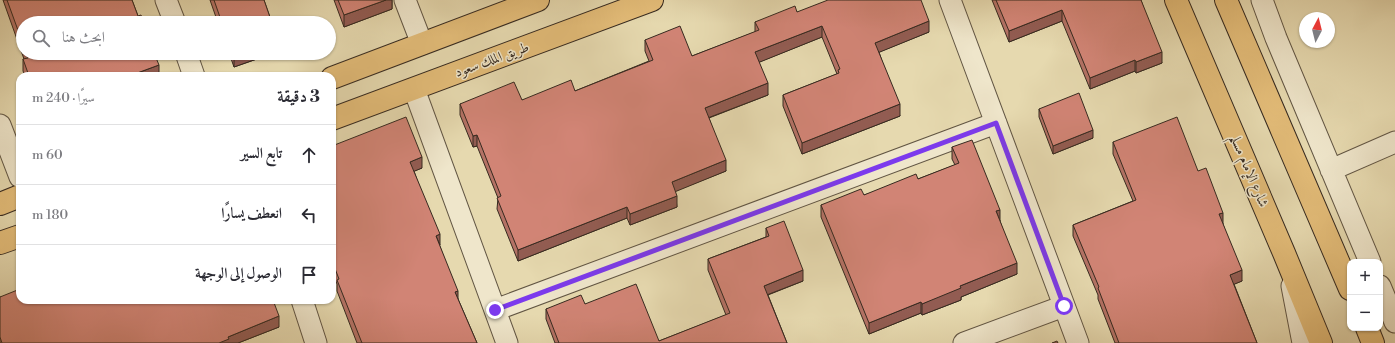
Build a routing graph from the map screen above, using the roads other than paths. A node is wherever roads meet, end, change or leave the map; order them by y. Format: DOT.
graph roads {
  1 [pos="166,0"];
  2 [pos="405,0"];
  3 [pos="538,0"];
  4 [pos="652,0"];
  5 [pos="950,0"];
  6 [pos="1176,0"];
  7 [pos="1262,0"];
  8 [pos="1230,6"];
  9 [pos="172,16"];
  10 [pos="422,44"];
  11 [pos="188,60"];
  12 [pos="193,72"];
  13 [pos="336,76"];
  14 [pos="414,89"];
  15 [pos="336,118"];
  16 [pos="996,123"];
  17 [pos="0,125"];
  18 [pos="1395,142"];
  19 [pos="16,167"];
  20 [pos="1331,170"];
  21 [pos="16,198"];
  22 [pos="0,204"];
  23 [pos="16,237"];
  24 [pos="0,243"];
  25 [pos="1284,252"];
  26 [pos="1369,259"];
  27 [pos="1347,282"];
  28 [pos="1383,293"];
  29 [pos="303,304"];
  30 [pos="1064,306"];
  31 [pos="495,310"];
  32 [pos="1395,322"];
  33 [pos="1368,331"];
  34 [pos="316,343"];
  35 [pos="507,343"];
  36 [pos="964,343"];
  37 [pos="1078,343"];
  38 [pos="1304,343"];
  39 [pos="1320,343"];
  40 [pos="1373,343"];
  1 -- 9 [label="street"];
  2 -- 10 [label="street"];
  3 -- 10 [label="main road"];
  4 -- 14 [label="main road, طريق الملك سعود"];
  5 -- 16 [label="street"];
  6 -- 25 [label="main road, شارع الإمام مسلم"];
  7 -- 20 [label="street"];
  8 -- 27 [label="main road"];
  10 -- 13 [label="main road"];
  11 -- 12 [label="street"];
  14 -- 15 [label="main road, طريق الملك سعود"];
  14 -- 31 [label="street"];
  16 -- 30 [label="street"];
  16 -- 31 [label="street"];
  17 -- 19 [label="street"];
  18 -- 20 [label="street"];
  20 -- 26 [label="street"];
  21 -- 22 [label="main road"];
  23 -- 24 [label="main road"];
  25 -- 38 [label="street"];
  25 -- 39 [label="main road, شارع الإمام مسلم"];
  28 -- 32 [label="street"];
  29 -- 34 [label="street"];
  30 -- 36 [label="street"];
  30 -- 37 [label="street"];
  31 -- 35 [label="street"];
  33 -- 40 [label="main road"];
}
